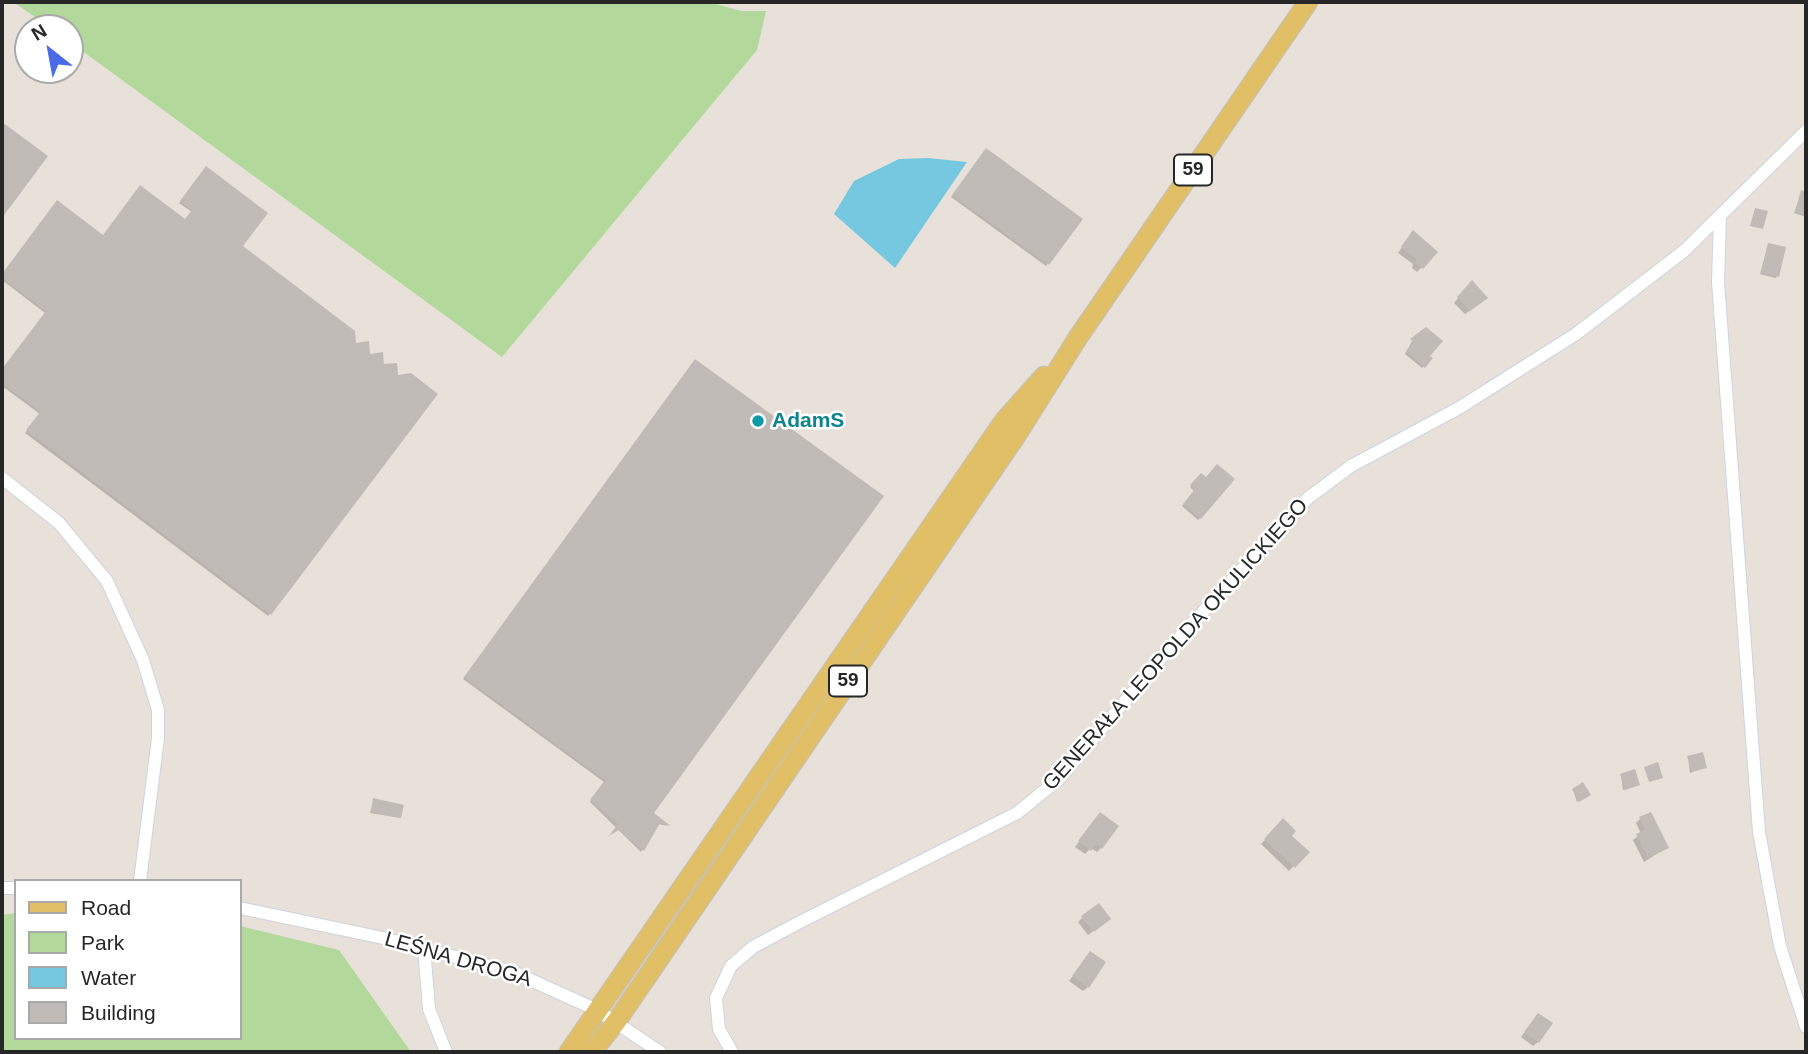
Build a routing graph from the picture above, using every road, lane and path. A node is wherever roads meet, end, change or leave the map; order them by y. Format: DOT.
graph roads {
  1 [pos="1308,2"];
  2 [pos="1806,131"];
  3 [pos="1720,217"];
  4 [pos="1077,339"];
  5 [pos="2,478"];
  6 [pos="140,879"];
  7 [pos="242,908"];
  8 [pos="424,948"];
  9 [pos="597,1010"];
  10 [pos="616,1022"];
  11 [pos="1806,1027"];
  12 [pos="446,1052"];
  13 [pos="569,1052"];
  14 [pos="592,1052"];
  15 [pos="660,1052"];
  16 [pos="732,1052"];
  1 -- 4 [label="main road, 59"];
  2 -- 3 [label="street, GENERAŁA LEOPOLDA OKULICKIEGO"];
  3 -- 11 [label="street"];
  3 -- 16 [label="street, GENERAŁA LEOPOLDA OKULICKIEGO"];
  4 -- 9 [label="main road, 59"];
  4 -- 10 [label="main road, 59"];
  5 -- 6 [label="street"];
  7 -- 8 [label="street, LEŚNA DROGA"];
  8 -- 9 [label="street, LEŚNA DROGA"];
  8 -- 12 [label="street"];
  9 -- 10 [label="street, LEŚNA DROGA"];
  9 -- 13 [label="main road, 59"];
  10 -- 14 [label="main road, 59"];
  10 -- 15 [label="street, LEŚNA DROGA"];
}
